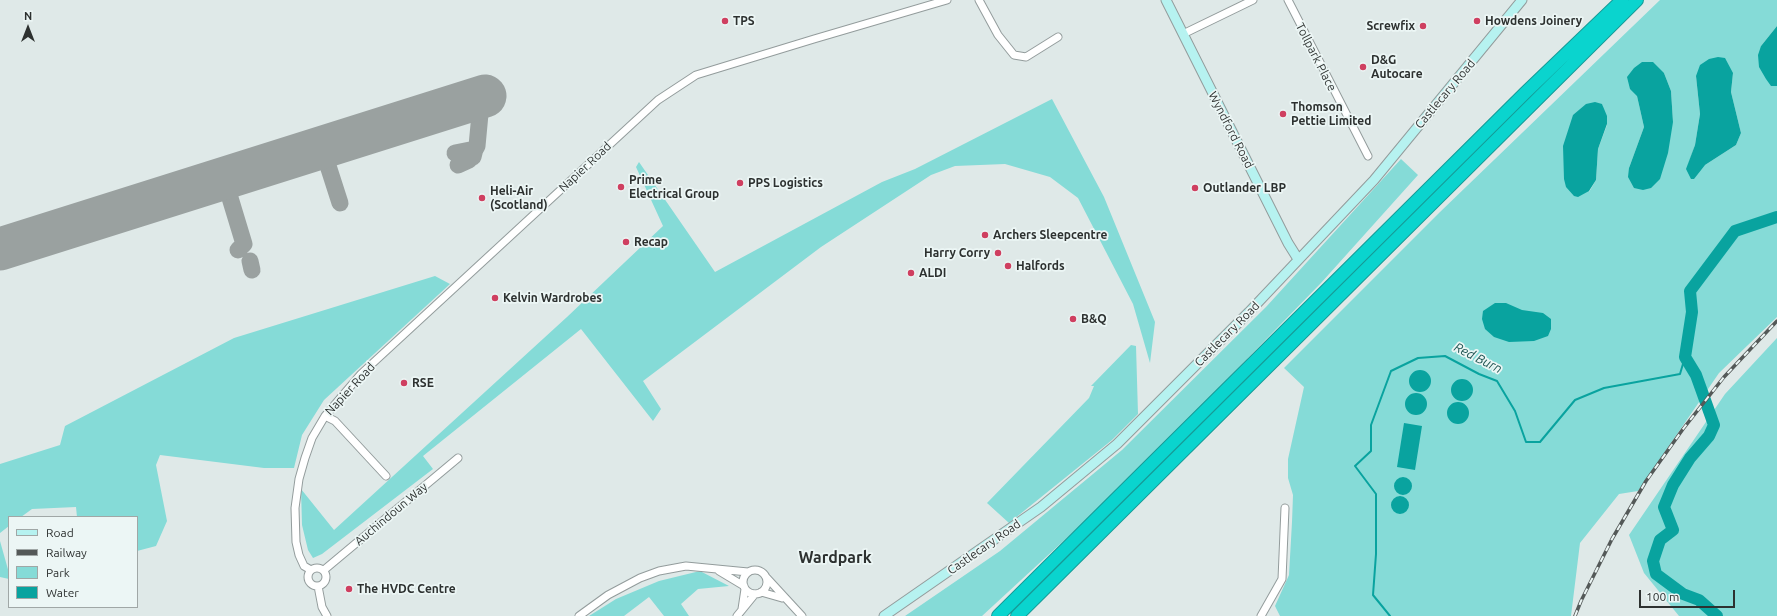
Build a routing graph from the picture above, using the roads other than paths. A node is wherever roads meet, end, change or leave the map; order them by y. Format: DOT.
graph roads {
  1 [pos="948,0"];
  2 [pos="979,0"];
  3 [pos="1166,0"];
  4 [pos="1253,0"];
  5 [pos="1288,0"];
  6 [pos="1522,0"];
  7 [pos="1622,0"];
  8 [pos="1636,0"];
  9 [pos="1183,34"];
  10 [pos="1058,37"];
  11 [pos="1368,156"];
  12 [pos="1298,259"];
  13 [pos="325,416"];
  14 [pos="458,458"];
  15 [pos="386,476"];
  16 [pos="1285,508"];
  17 [pos="710,568"];
  18 [pos="311,570"];
  19 [pos="324,570"];
  20 [pos="748,572"];
  21 [pos="767,578"];
  22 [pos="318,586"];
  23 [pos="744,587"];
  24 [pos="758,593"];
  25 [pos="784,599"];
  26 [pos="739,614"];
  27 [pos="327,616"];
  28 [pos="579,616"];
  29 [pos="802,616"];
  30 [pos="884,616"];
  31 [pos="998,616"];
  32 [pos="1017,616"];
  33 [pos="1261,616"];
  1 -- 13 [label="street, Napier Road"];
  2 -- 10 [label="street"];
  3 -- 9 [label="main road, Wyndford Road"];
  4 -- 9 [label="street"];
  5 -- 11 [label="street, Tollpark Place"];
  6 -- 12 [label="main road, Castlecary Road"];
  7 -- 31 [label="highway"];
  8 -- 32 [label="highway"];
  9 -- 12 [label="main road, Wyndford Road"];
  12 -- 30 [label="main road, Castlecary Road"];
  13 -- 15 [label="street"];
  13 -- 18 [label="street, Napier Road"];
  14 -- 19 [label="street, Auchindoun Way"];
  16 -- 33 [label="street"];
  17 -- 20 [label="street"];
  17 -- 23 [label="street"];
  17 -- 28 [label="street"];
  18 -- 19 [label="street"];
  18 -- 22 [label="street, Napier Road"];
  19 -- 22 [label="street"];
  20 -- 21 [label="street"];
  20 -- 23 [label="street"];
  21 -- 24 [label="street"];
  21 -- 25 [label="street"];
  22 -- 27 [label="street, Napier Road"];
  23 -- 24 [label="street"];
  23 -- 26 [label="street"];
  24 -- 25 [label="street"];
  24 -- 26 [label="street"];
  25 -- 29 [label="street"];
}
